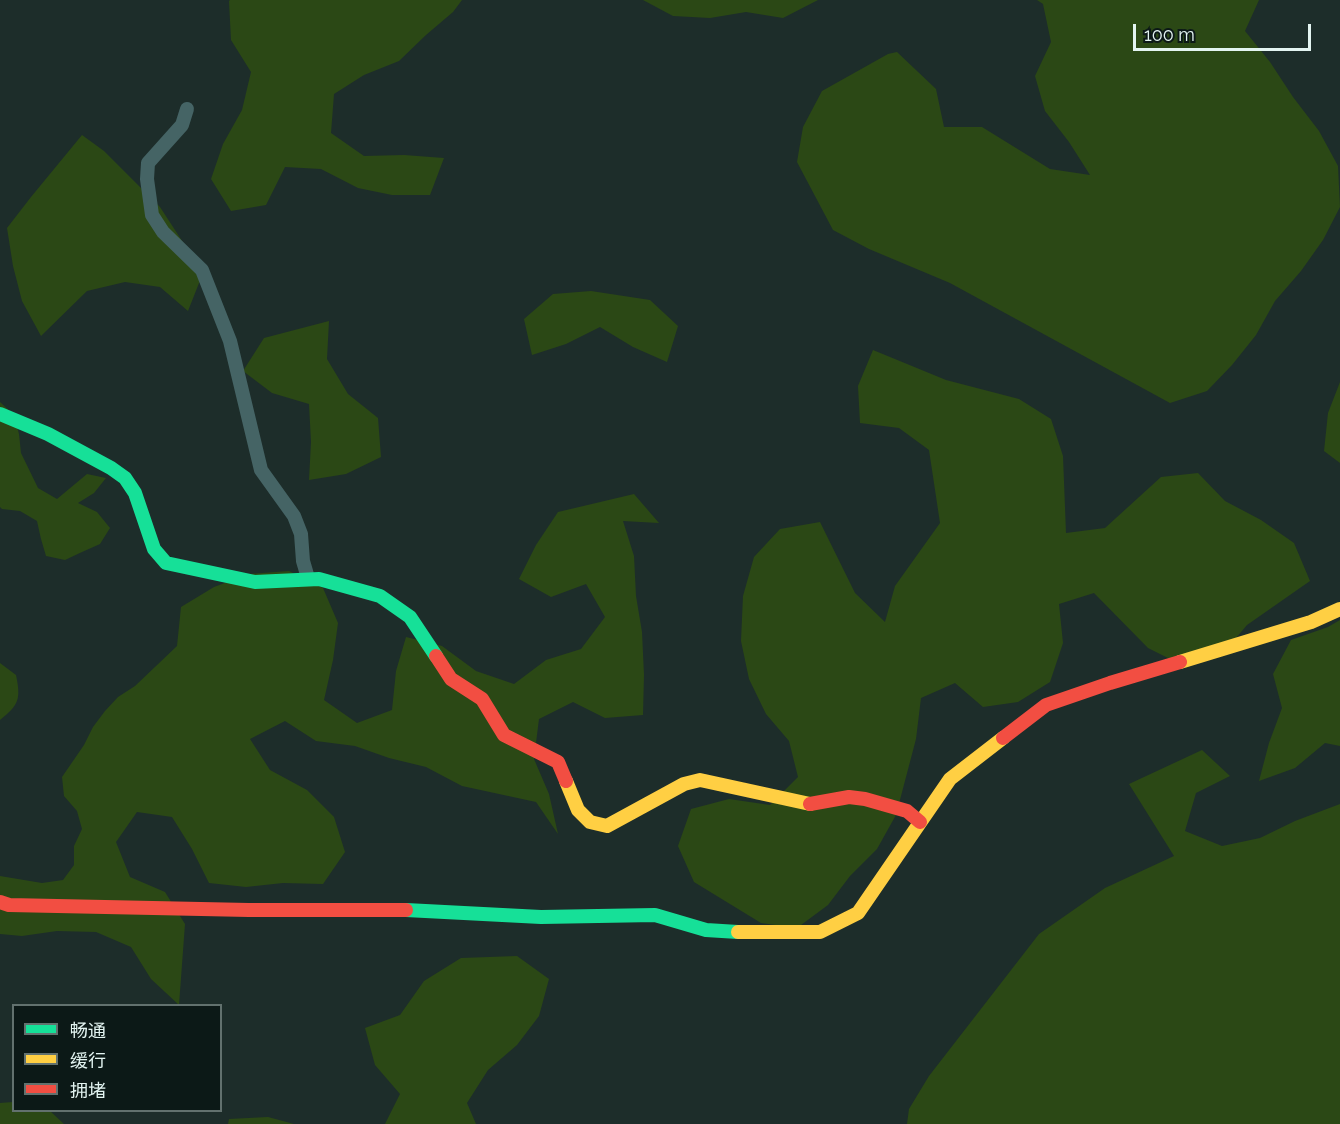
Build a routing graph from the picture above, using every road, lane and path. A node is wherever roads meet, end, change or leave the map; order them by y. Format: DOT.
graph roads {
  1 [pos="187,109"];
  2 [pos="0,414"];
  3 [pos="308,578"];
  4 [pos="1340,609"];
  5 [pos="920,822"];
  6 [pos="0,902"];
  1 -- 3 [label="street"];
  2 -- 3 [label="street"];
  3 -- 5 [label="street"];
  4 -- 5 [label="street"];
  5 -- 6 [label="street"];
}
